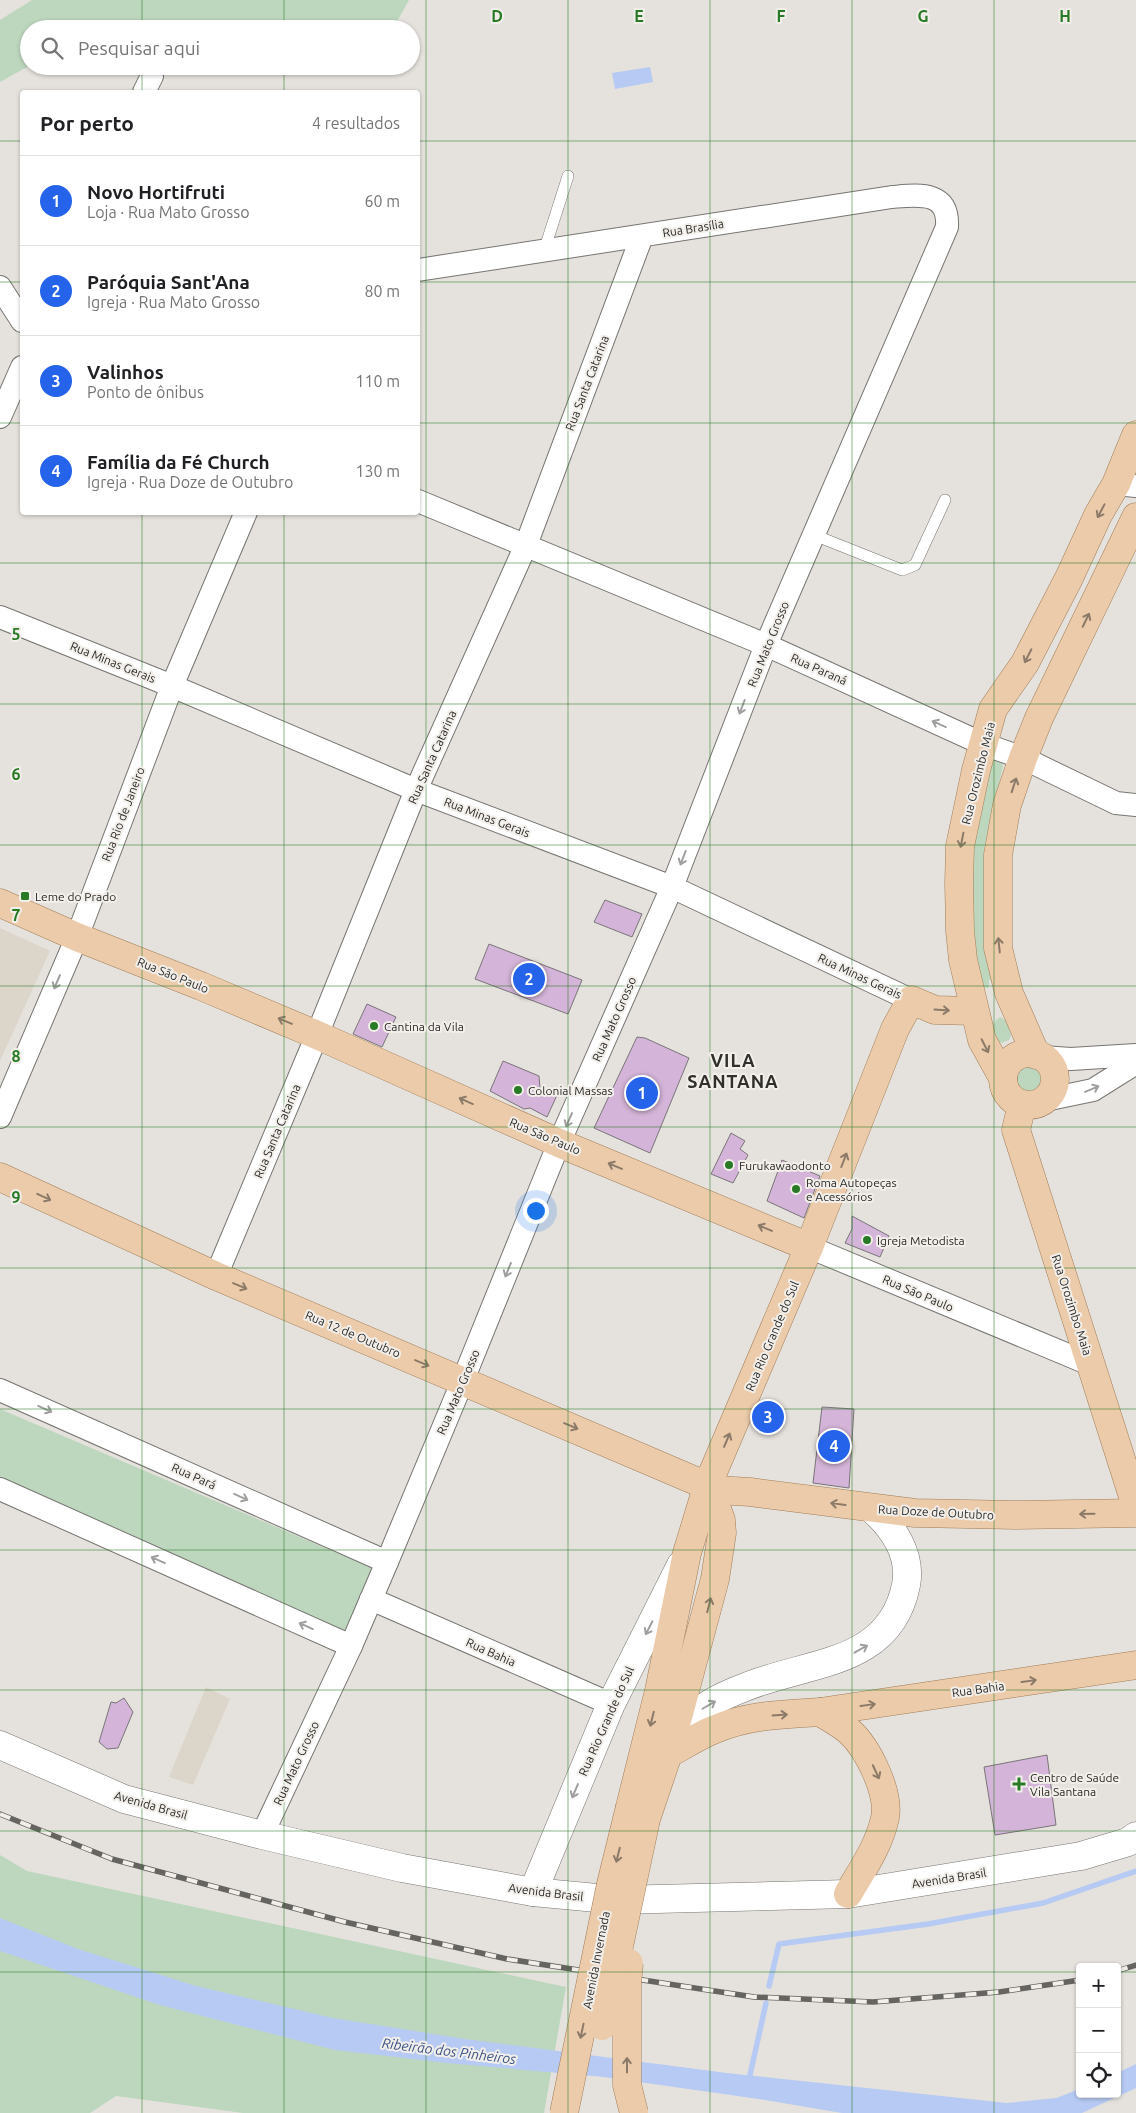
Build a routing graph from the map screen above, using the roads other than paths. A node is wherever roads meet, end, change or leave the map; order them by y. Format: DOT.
graph roads {
  1 [pos="568,176"];
  2 [pos="947,227"];
  3 [pos="642,236"];
  4 [pos="544,251"];
  5 [pos="420,270"];
  6 [pos="0,287"];
  7 [pos="20,317"];
  8 [pos="20,371"];
  9 [pos="0,417"];
  10 [pos="1136,435"];
  11 [pos="1126,485"];
  12 [pos="945,500"];
  13 [pos="420,502"];
  14 [pos="245,515"];
  15 [pos="1136,517"];
  16 [pos="814,535"];
  17 [pos="526,545"];
  18 [pos="0,617"];
  19 [pos="766,645"];
  20 [pos="172,686"];
  21 [pos="983,744"];
  22 [pos="1023,758"];
  23 [pos="416,790"];
  24 [pos="1136,805"];
  25 [pos="672,887"];
  26 [pos="0,903"];
  27 [pos="77,937"];
  28 [pos="1009,993"];
  29 [pos="911,1000"];
  30 [pos="974,1011"];
  31 [pos="317,1035"];
  32 [pos="1136,1055"];
  33 [pos="1039,1056"];
  34 [pos="1136,1064"];
  35 [pos="1003,1078"];
  36 [pos="1033,1102"];
  37 [pos="0,1117"];
  38 [pos="559,1142"];
  39 [pos="0,1177"];
  40 [pos="810,1247"];
  41 [pos="216,1276"];
  42 [pos="1092,1365"];
  43 [pos="463,1380"];
  44 [pos="0,1390"];
  45 [pos="708,1484"];
  46 [pos="0,1489"];
  47 [pos="1136,1506"];
  48 [pos="872,1509"];
  49 [pos="1136,1513"];
  50 [pos="687,1553"];
  51 [pos="387,1562"];
  52 [pos="371,1599"];
  53 [pos="351,1646"];
  54 [pos="1136,1665"];
  55 [pos="611,1704"];
  56 [pos="820,1712"];
  57 [pos="0,1745"];
  58 [pos="671,1746"];
  59 [pos="643,1816"];
  60 [pos="262,1835"];
  61 [pos="1136,1836"];
  62 [pos="533,1892"];
  63 [pos="848,1894"];
  64 [pos="564,2113"];
  65 [pos="583,2113"];
  66 [pos="634,2113"];
  1 -- 4 [label="lane"];
  2 -- 3 [label="street, Rua Brasília"];
  2 -- 16 [label="street, Rua Mato Grosso"];
  3 -- 4 [label="street, Rua Brasília"];
  3 -- 17 [label="street, Rua Santa Catarina"];
  4 -- 5 [label="street, Rua Brasília"];
  6 -- 7 [label="street"];
  8 -- 9 [label="street"];
  10 -- 11 [label="main road, Rua Orozimbo Maia"];
  11 -- 21 [label="main road, Rua Orozimbo Maia, one-way"];
  12 -- 16 [label="lane"];
  13 -- 17 [label="street, Rua Paraná"];
  14 -- 20 [label="street, Rua Rio de Janeiro"];
  22 -- 15 [label="main road, one-way"];
  16 -- 19 [label="street, Rua Mato Grosso"];
  17 -- 19 [label="street, Rua Paraná"];
  17 -- 23 [label="street, Rua Santa Catarina"];
  18 -- 20 [label="street, Rua Minas Gerais"];
  21 -- 19 [label="street, Rua Paraná, one-way"];
  19 -- 25 [label="street, Rua Mato Grosso, one-way"];
  20 -- 23 [label="street, Rua Minas Gerais"];
  20 -- 27 [label="street, Rua Rio de Janeiro"];
  21 -- 22 [label="street, Rua Paraná"];
  21 -- 30 [label="main road, Rua Orozimbo Maia, one-way"];
  22 -- 24 [label="street, Rua Paraná"];
  28 -- 22 [label="main road, one-way"];
  23 -- 25 [label="street, Rua Minas Gerais"];
  23 -- 31 [label="street, Rua Santa Catarina"];
  25 -- 29 [label="street, Rua Minas Gerais"];
  25 -- 38 [label="street, Rua Mato Grosso, one-way"];
  26 -- 27 [label="main road, Rua São Paulo"];
  31 -- 27 [label="main road, Rua São Paulo, one-way"];
  27 -- 37 [label="street, Rua Rio de Janeiro, one-way"];
  28 -- 30 [label="main road"];
  28 -- 33 [label="main road"];
  29 -- 30 [label="main road, Rua Minas Gerais, one-way"];
  40 -- 29 [label="main road, Rua Rio Grande do Sul, one-way"];
  30 -- 35 [label="main road, Rua Orozimbo Maia, one-way"];
  38 -- 31 [label="main road, Rua São Paulo, one-way"];
  31 -- 41 [label="street, Rua Santa Catarina"];
  32 -- 33 [label="street"];
  33 -- 35 [label="main road"];
  33 -- 36 [label="main road"];
  36 -- 34 [label="street, one-way"];
  35 -- 36 [label="main road"];
  36 -- 42 [label="main road, Rua Orozimbo Maia"];
  40 -- 38 [label="main road, Rua São Paulo, one-way"];
  38 -- 43 [label="street, Rua Mato Grosso, one-way"];
  39 -- 41 [label="main road, Rua 12 de Outubro, one-way"];
  40 -- 42 [label="street, Rua São Paulo"];
  45 -- 40 [label="main road, Rua Rio Grande do Sul, one-way"];
  41 -- 43 [label="main road, Rua 12 de Outubro, one-way"];
  42 -- 47 [label="main road, Rua Orozimbo Maia"];
  43 -- 45 [label="main road, Rua 12 de Outubro, one-way"];
  43 -- 51 [label="street, Rua Mato Grosso"];
  44 -- 51 [label="street, Rua Pará, one-way"];
  48 -- 45 [label="main road, Rua Doze de Outubro, one-way"];
  45 -- 50 [label="main road, Rua Rio Grande do Sul"];
  58 -- 45 [label="main road, one-way"];
  53 -- 46 [label="street, one-way"];
  49 -- 48 [label="main road, Rua Doze de Outubro, one-way"];
  58 -- 48 [label="main road, one-way"];
  50 -- 55 [label="main road, Rua Rio Grande do Sul, one-way"];
  50 -- 59 [label="main road, Rua Rio Grande do Sul, one-way"];
  51 -- 52 [label="street, Rua Mato Grosso"];
  52 -- 53 [label="street, Rua Mato Grosso"];
  52 -- 55 [label="street, Rua Bahia"];
  53 -- 60 [label="street, Rua Mato Grosso"];
  56 -- 54 [label="main road, Rua Bahia, one-way"];
  55 -- 62 [label="main road, Rua Rio Grande do Sul, one-way"];
  58 -- 56 [label="main road, Rua Bahia, one-way"];
  56 -- 63 [label="main road, one-way"];
  57 -- 60 [label="main road, Avenida Brasil"];
  58 -- 59 [label="main road"];
  59 -- 64 [label="main road, Avenida Invernada, one-way, bridge"];
  59 -- 65 [label="main road, Avenida Invernada, bridge"];
  66 -- 59 [label="main road, one-way, bridge"];
  60 -- 62 [label="main road, Avenida Brasil"];
  61 -- 63 [label="main road, Avenida Brasil"];
  62 -- 63 [label="main road, Avenida Brasil"];
}
